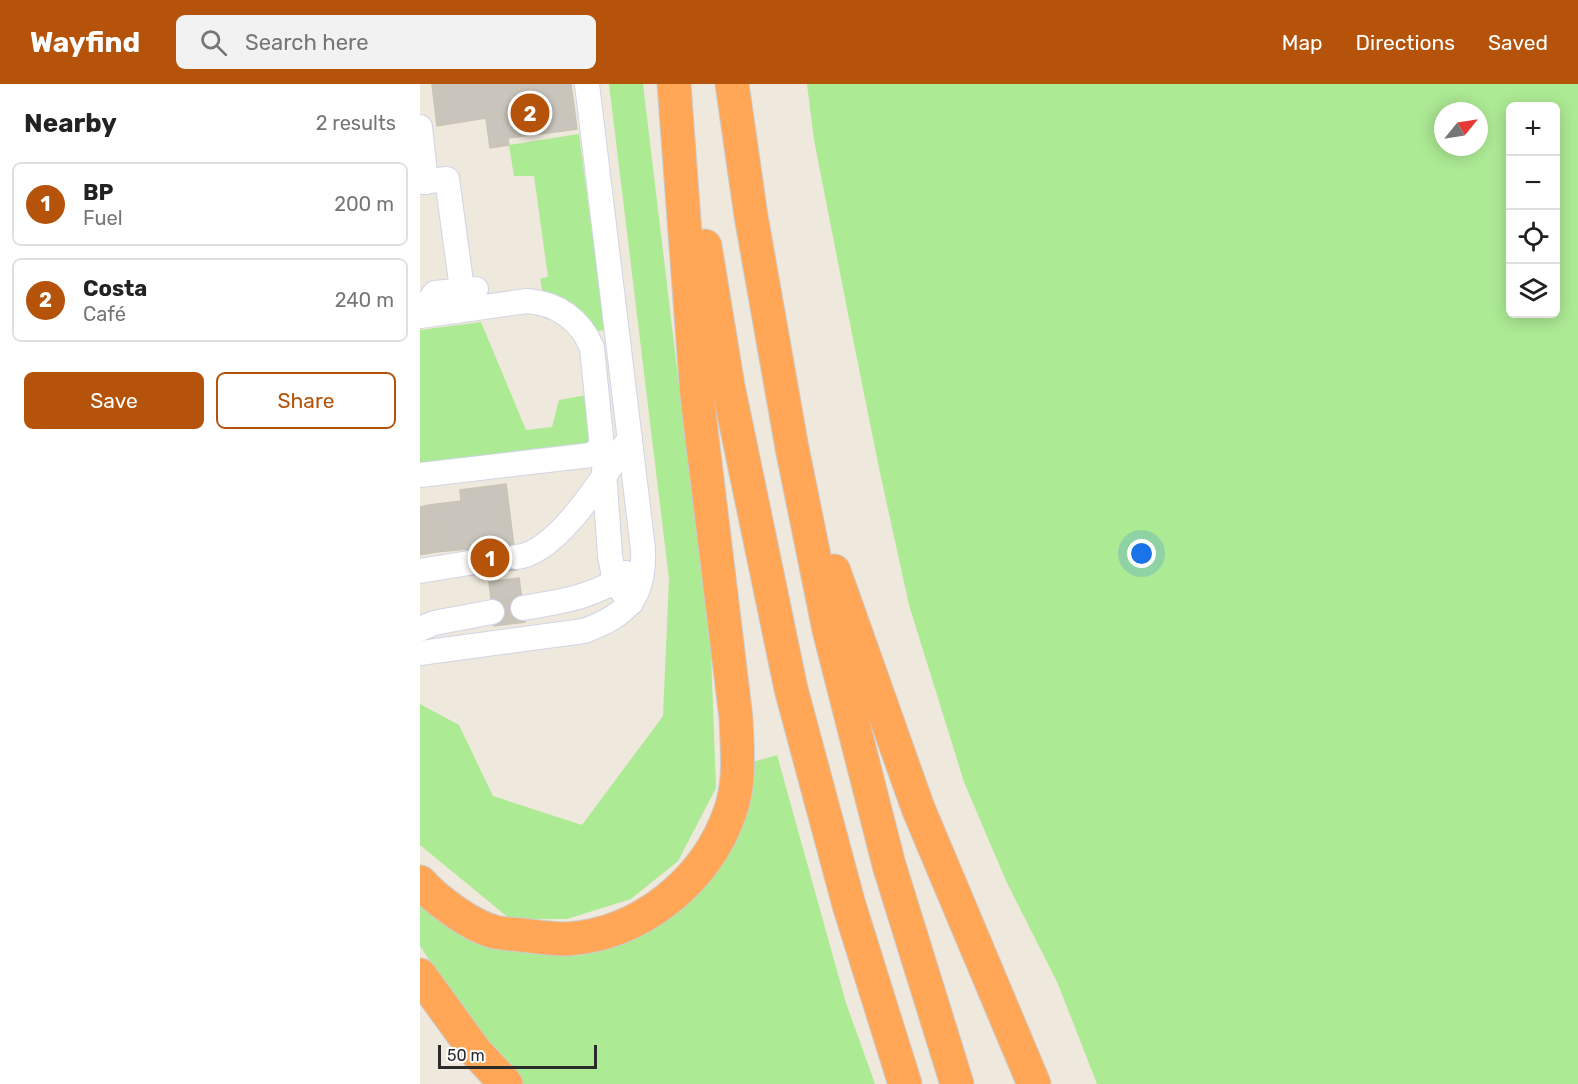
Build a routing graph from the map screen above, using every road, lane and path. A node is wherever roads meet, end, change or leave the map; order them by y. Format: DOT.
graph roads {
  1 [pos="587,84"];
  2 [pos="674,84"];
  3 [pos="680,84"];
  4 [pos="732,84"];
  5 [pos="420,127"];
  6 [pos="423,182"];
  7 [pos="462,290"];
  8 [pos="507,304"];
  9 [pos="420,315"];
  10 [pos="630,438"];
  11 [pos="602,447"];
  12 [pos="792,448"];
  13 [pos="420,476"];
  14 [pos="604,476"];
  15 [pos="643,549"];
  16 [pos="516,557"];
  17 [pos="469,563"];
  18 [pos="420,571"];
  19 [pos="615,582"];
  20 [pos="630,603"];
  21 [pos="523,608"];
  22 [pos="492,612"];
  23 [pos="420,629"];
  24 [pos="420,652"];
  25 [pos="420,882"];
  26 [pos="420,975"];
  27 [pos="506,1084"];
  28 [pos="905,1084"];
  29 [pos="957,1084"];
  30 [pos="1034,1084"];
  1 -- 10 [label="lane"];
  2 -- 25 [label="highway"];
  3 -- 28 [label="highway"];
  4 -- 12 [label="highway"];
  5 -- 6 [label="lane"];
  6 -- 7 [label="lane"];
  7 -- 8 [label="lane"];
  7 -- 9 [label="lane"];
  8 -- 9 [label="lane"];
  8 -- 11 [label="lane"];
  10 -- 14 [label="lane"];
  10 -- 15 [label="lane"];
  11 -- 13 [label="lane"];
  11 -- 14 [label="lane"];
  12 -- 29 [label="highway"];
  12 -- 30 [label="highway"];
  14 -- 16 [label="lane"];
  14 -- 19 [label="lane"];
  15 -- 19 [label="lane"];
  15 -- 20 [label="lane"];
  17 -- 18 [label="lane"];
  19 -- 20 [label="lane"];
  19 -- 21 [label="lane"];
  20 -- 24 [label="lane"];
  22 -- 23 [label="lane"];
  26 -- 27 [label="highway"];
}
